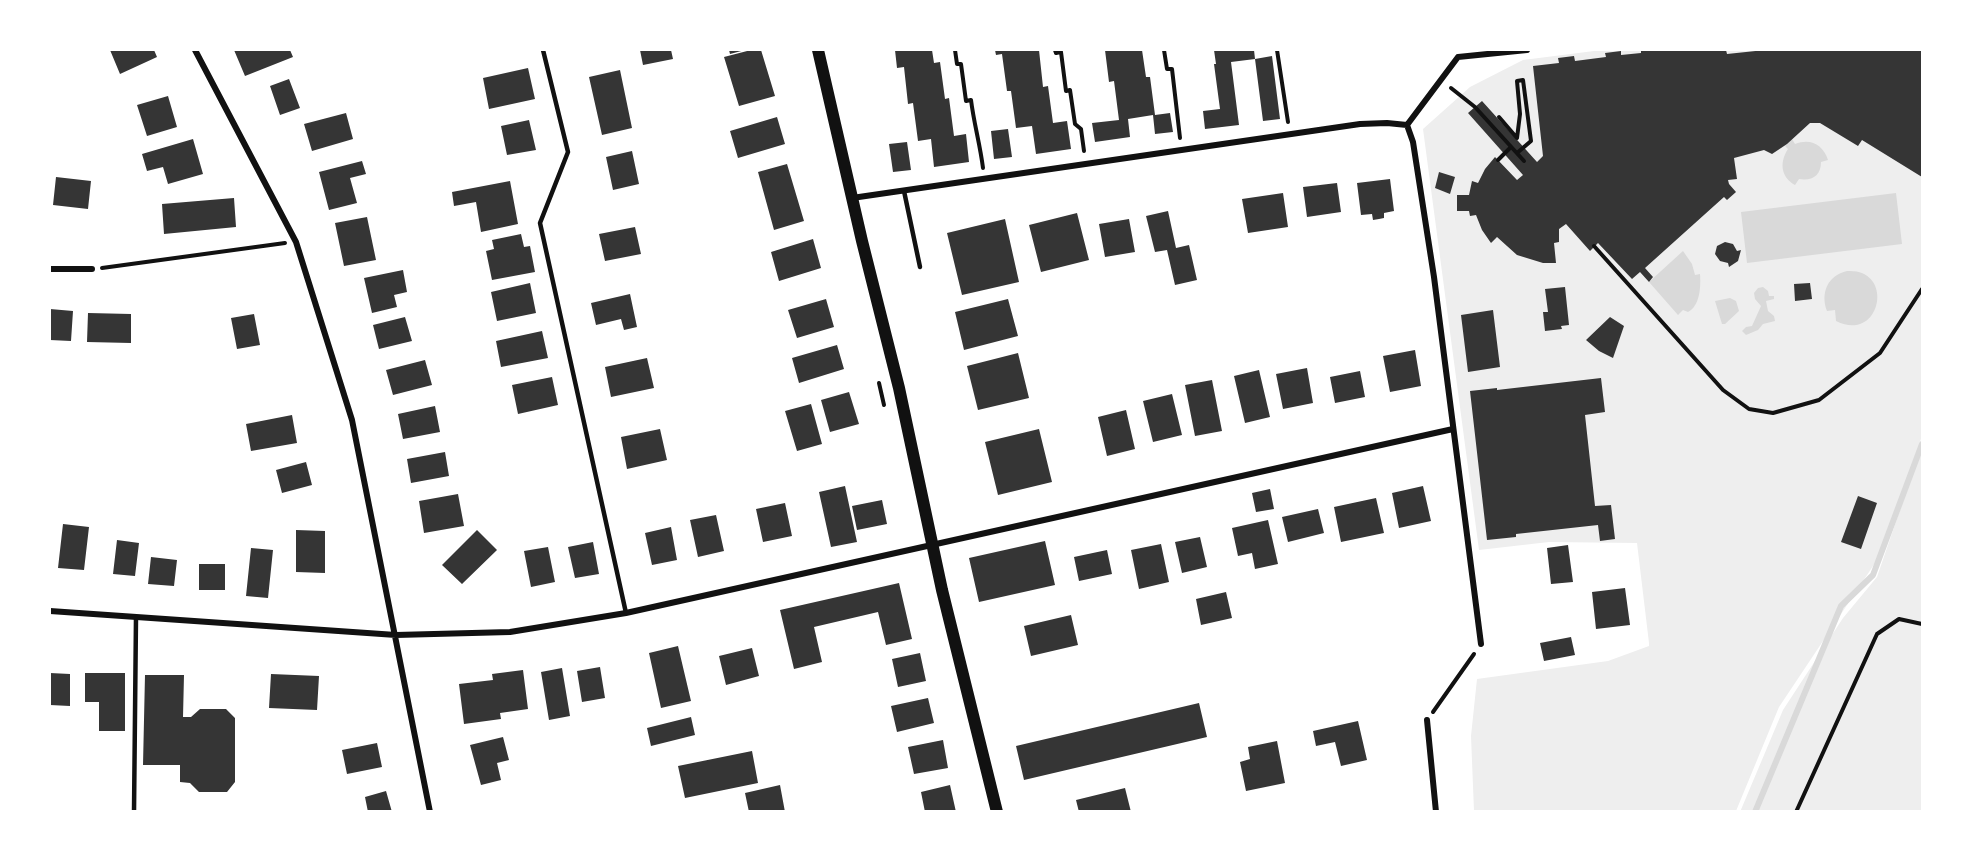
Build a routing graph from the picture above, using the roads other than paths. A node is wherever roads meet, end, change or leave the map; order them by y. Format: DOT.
graph roads {
  1 [pos="195,50"];
  2 [pos="543,50"];
  3 [pos="818,50"];
  4 [pos="1527,50"];
  5 [pos="1407,125"];
  6 [pos="904,190"];
  7 [pos="852,198"];
  8 [pos="920,267"];
  9 [pos="50,269"];
  10 [pos="92,269"];
  11 [pos="1453,429"];
  12 [pos="932,545"];
  13 [pos="50,610"];
  14 [pos="626,613"];
  15 [pos="136,617"];
  16 [pos="396,635"];
  17 [pos="1481,645"];
  18 [pos="1427,720"];
  19 [pos="134,812"];
  20 [pos="430,812"];
  21 [pos="997,812"];
  22 [pos="1436,812"];
  1 -- 16 [label="street"];
  2 -- 14 [label="lane"];
  3 -- 7 [label="main road"];
  4 -- 5 [label="street"];
  5 -- 6 [label="street"];
  5 -- 11 [label="street"];
  6 -- 7 [label="street"];
  6 -- 8 [label="lane"];
  7 -- 12 [label="main road"];
  9 -- 10 [label="street"];
  11 -- 12 [label="street"];
  11 -- 17 [label="street"];
  12 -- 14 [label="street"];
  12 -- 21 [label="main road"];
  13 -- 15 [label="street"];
  14 -- 16 [label="street"];
  15 -- 16 [label="street"];
  15 -- 19 [label="lane"];
  16 -- 20 [label="street"];
  18 -- 22 [label="street"];
}
